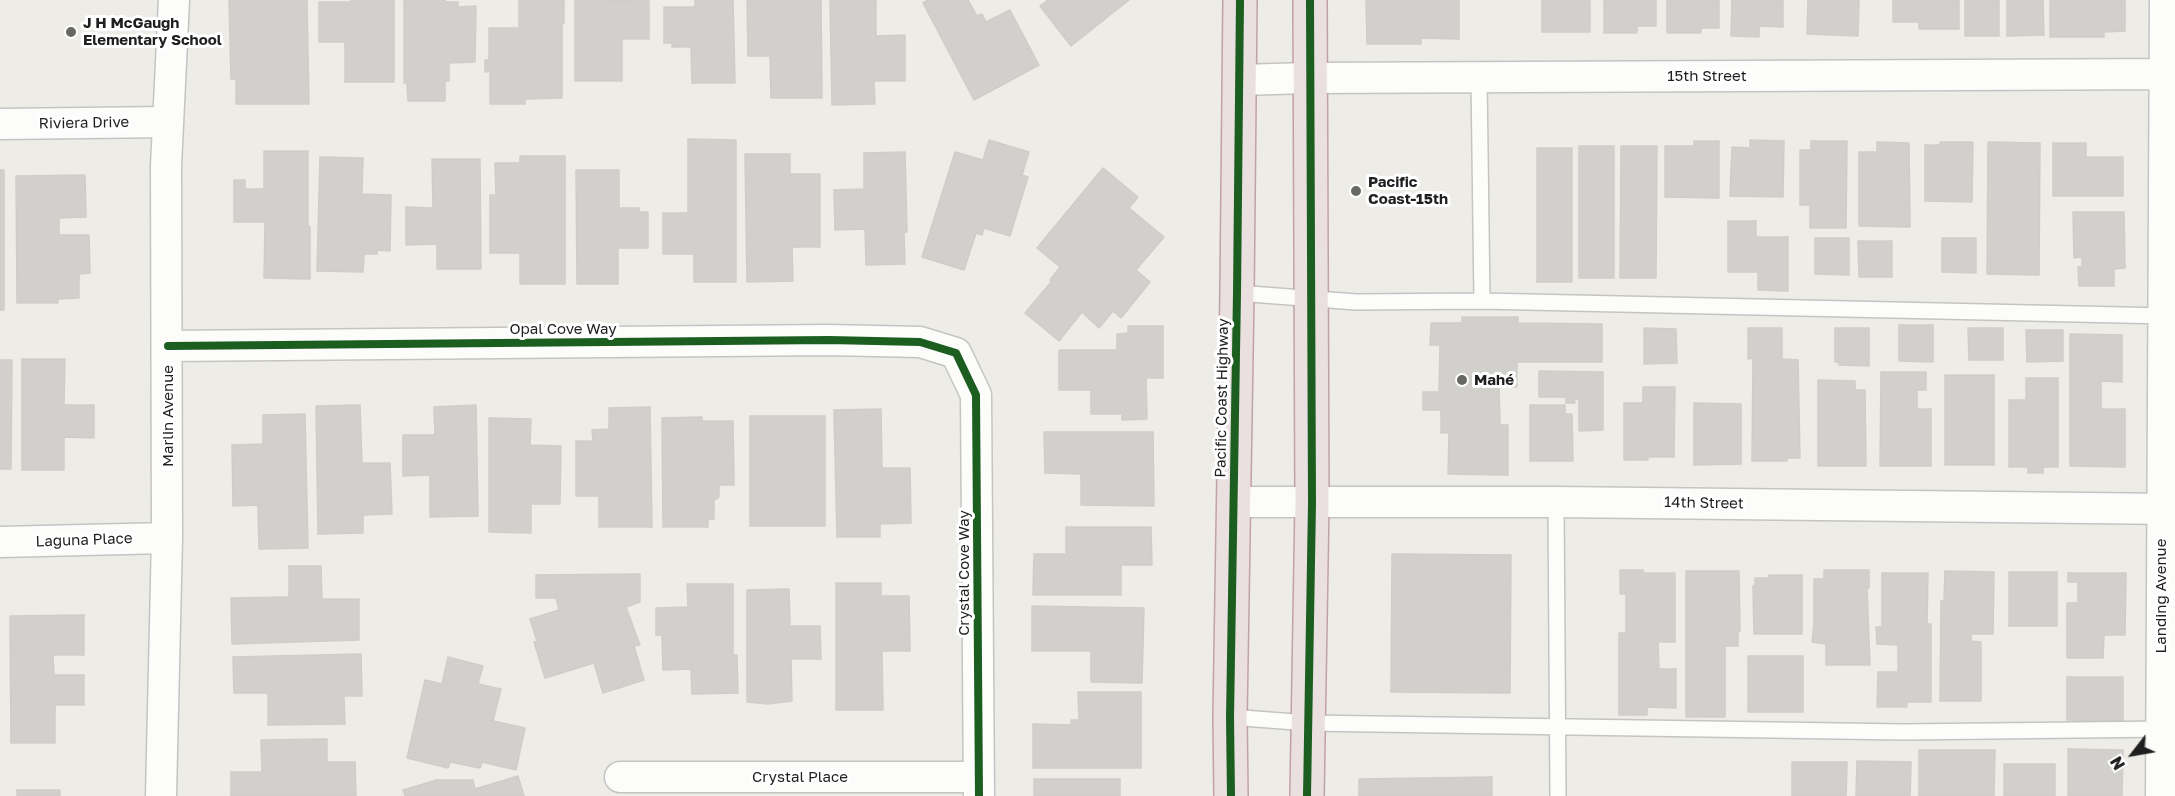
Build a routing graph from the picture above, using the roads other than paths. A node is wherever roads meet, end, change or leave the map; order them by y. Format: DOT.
graph roads {
  1 [pos="174,0"];
  2 [pos="1240,0"];
  3 [pos="1310,0"];
  4 [pos="2164,0"];
  5 [pos="2170,74"];
  6 [pos="1479,77"];
  7 [pos="1309,78"];
  8 [pos="1239,80"];
  9 [pos="168,122"];
  10 [pos="0,124"];
  11 [pos="1238,293"];
  12 [pos="1311,298"];
  13 [pos="1482,301"];
  14 [pos="2170,316"];
  15 [pos="168,346"];
  16 [pos="956,353"];
  17 [pos="1556,501"];
  18 [pos="1233,502"];
  19 [pos="1312,503"];
  20 [pos="2168,509"];
  21 [pos="167,538"];
  22 [pos="0,542"];
  23 [pos="1230,717"];
  24 [pos="1308,723"];
  25 [pos="1559,726"];
  26 [pos="2168,729"];
  27 [pos="620,777"];
  28 [pos="979,786"];
  29 [pos="161,796"];
  30 [pos="1231,796"];
  31 [pos="1307,796"];
  32 [pos="1558,796"];
  33 [pos="2161,796"];
  1 -- 9 [label="street, Marlin Avenue"];
  2 -- 8 [label="highway, Pacific Coast Highway"];
  3 -- 7 [label="highway"];
  4 -- 5 [label="street, Landing Avenue"];
  5 -- 6 [label="street, 15th Street"];
  5 -- 14 [label="street, Landing Avenue"];
  6 -- 7 [label="street, 15th Street"];
  6 -- 13 [label="lane"];
  7 -- 8 [label="street, 15th Street"];
  7 -- 12 [label="highway"];
  8 -- 11 [label="highway, Pacific Coast Highway"];
  9 -- 10 [label="street, Riviera Drive"];
  9 -- 15 [label="street, Marlin Avenue"];
  11 -- 12 [label="lane"];
  11 -- 18 [label="highway, Pacific Coast Highway"];
  12 -- 13 [label="lane"];
  12 -- 19 [label="highway"];
  13 -- 14 [label="lane"];
  14 -- 20 [label="street, Landing Avenue"];
  15 -- 16 [label="street, Opal Cove Way"];
  15 -- 21 [label="street, Marlin Avenue"];
  16 -- 28 [label="street, Crystal Cove Way"];
  17 -- 19 [label="street, 14th Street"];
  17 -- 20 [label="street, 14th Street"];
  17 -- 25 [label="lane"];
  18 -- 19 [label="street, 14th Street"];
  18 -- 23 [label="highway, Pacific Coast Highway"];
  19 -- 24 [label="highway"];
  20 -- 26 [label="street, Landing Avenue"];
  21 -- 22 [label="street, Laguna Place"];
  21 -- 29 [label="street, Marlin Avenue"];
  23 -- 24 [label="lane"];
  23 -- 30 [label="highway, Pacific Coast Highway"];
  24 -- 25 [label="lane"];
  24 -- 31 [label="highway"];
  25 -- 26 [label="lane"];
  25 -- 32 [label="lane"];
  26 -- 33 [label="street, Landing Avenue"];
  27 -- 28 [label="street, Crystal Place"];
}
